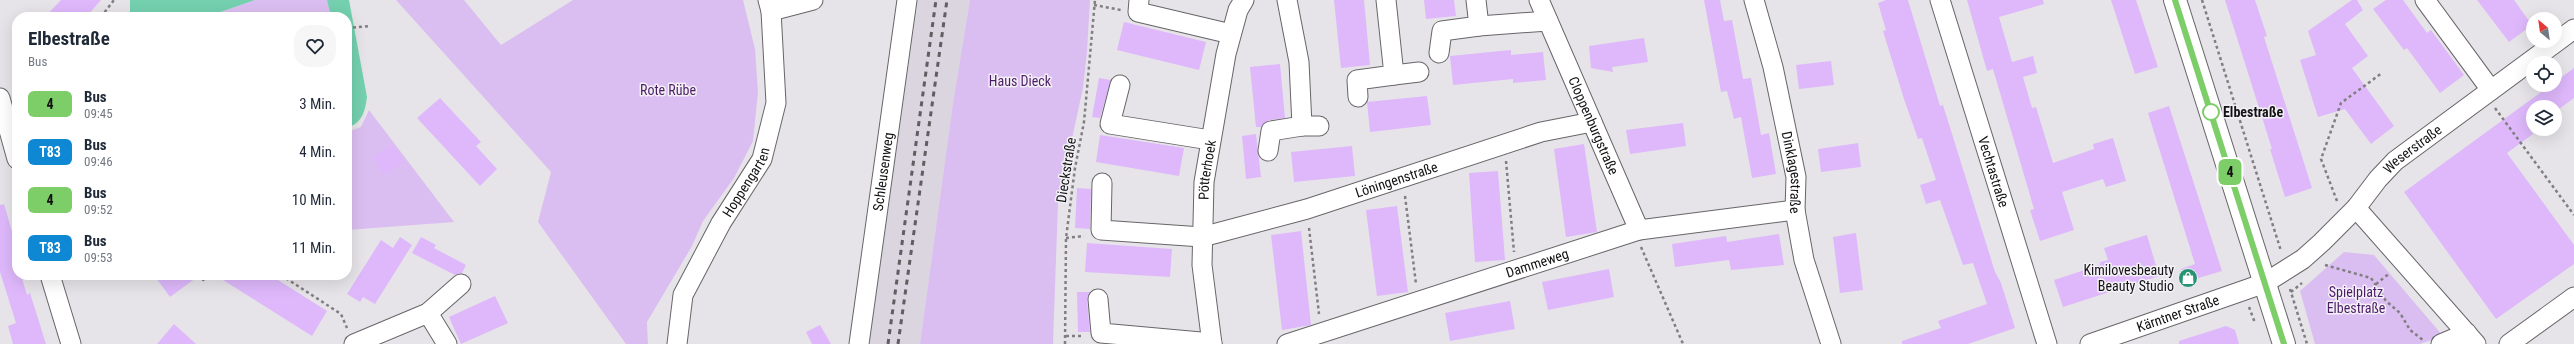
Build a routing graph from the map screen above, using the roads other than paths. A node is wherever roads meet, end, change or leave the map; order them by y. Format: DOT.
graph roads {
  1 [pos="813,0"];
  2 [pos="908,0"];
  3 [pos="1244,0"];
  4 [pos="1287,0"];
  5 [pos="1386,0"];
  6 [pos="1476,0"];
  7 [pos="1539,0"];
  8 [pos="1754,0"];
  9 [pos="1940,0"];
  10 [pos="2175,0"];
  11 [pos="2425,0"];
  12 [pos="770,5"];
  13 [pos="1138,6"];
  14 [pos="1548,21"];
  15 [pos="1479,26"];
  16 [pos="2574,29"];
  17 [pos="1230,34"];
  18 [pos="1439,53"];
  19 [pos="1419,72"];
  20 [pos="1394,75"];
  21 [pos="1120,85"];
  22 [pos="2488,92"];
  23 [pos="1358,96"];
  24 [pos="7,106"];
  25 [pos="1592,122"];
  26 [pos="12,132"];
  27 [pos="1210,140"];
  28 [pos="1268,151"];
  29 [pos="1102,183"];
  30 [pos="1795,210"];
  31 [pos="2350,214"];
  32 [pos="1637,231"];
  33 [pos="1202,237"];
  34 [pos="52,280"];
  35 [pos="2265,283"];
  36 [pos="461,284"];
  37 [pos="1098,299"];
  38 [pos="2572,303"];
  39 [pos="428,313"];
  40 [pos="351,338"];
  41 [pos="2471,338"];
  42 [pos="2435,343"];
  43 [pos="71,344"];
  44 [pos="447,344"];
  45 [pos="677,344"];
  46 [pos="859,344"];
  47 [pos="1212,344"];
  48 [pos="1287,344"];
  49 [pos="1831,344"];
  50 [pos="2048,344"];
  51 [pos="2090,344"];
  52 [pos="2284,344"];
  53 [pos="2509,344"];
  1 -- 12 [label="street, Hoppengarten"];
  2 -- 46 [label="street, Schleusenweg"];
  3 -- 17 [label="street, Pötterhoek"];
  4 -- 28 [label="street"];
  5 -- 20 [label="street"];
  6 -- 15 [label="street"];
  7 -- 14 [label="street, Cloppenburgstraße"];
  8 -- 30 [label="street, Dinklagestraße"];
  9 -- 50 [label="street, Vechtastraße"];
  10 -- 35 [label="main road"];
  11 -- 22 [label="street"];
  12 -- 45 [label="street, Hoppengarten"];
  13 -- 17 [label="street"];
  14 -- 15 [label="street"];
  14 -- 25 [label="street, Cloppenburgstraße"];
  15 -- 18 [label="street"];
  16 -- 22 [label="street, Weserstraße"];
  17 -- 27 [label="street, Pötterhoek"];
  19 -- 20 [label="street"];
  20 -- 23 [label="street"];
  21 -- 27 [label="street"];
  22 -- 31 [label="street, Weserstraße"];
  24 -- 26 [label="street"];
  25 -- 32 [label="street, Cloppenburgstraße"];
  25 -- 33 [label="street, Löningenstraße"];
  27 -- 33 [label="street, Pötterhoek"];
  29 -- 33 [label="street, Löningenstraße"];
  30 -- 32 [label="street, Dammeweg"];
  30 -- 49 [label="street, Dinklagestraße"];
  31 -- 35 [label="street, Weserstraße"];
  31 -- 41 [label="street"];
  32 -- 48 [label="street, Dammeweg"];
  33 -- 47 [label="street, Pötterhoek"];
  34 -- 43 [label="street"];
  35 -- 51 [label="street, Kärntner Straße"];
  35 -- 52 [label="main road"];
  36 -- 39 [label="street"];
  37 -- 47 [label="street"];
  38 -- 53 [label="street"];
  39 -- 40 [label="street"];
  39 -- 44 [label="street"];
  41 -- 42 [label="street"];
}
